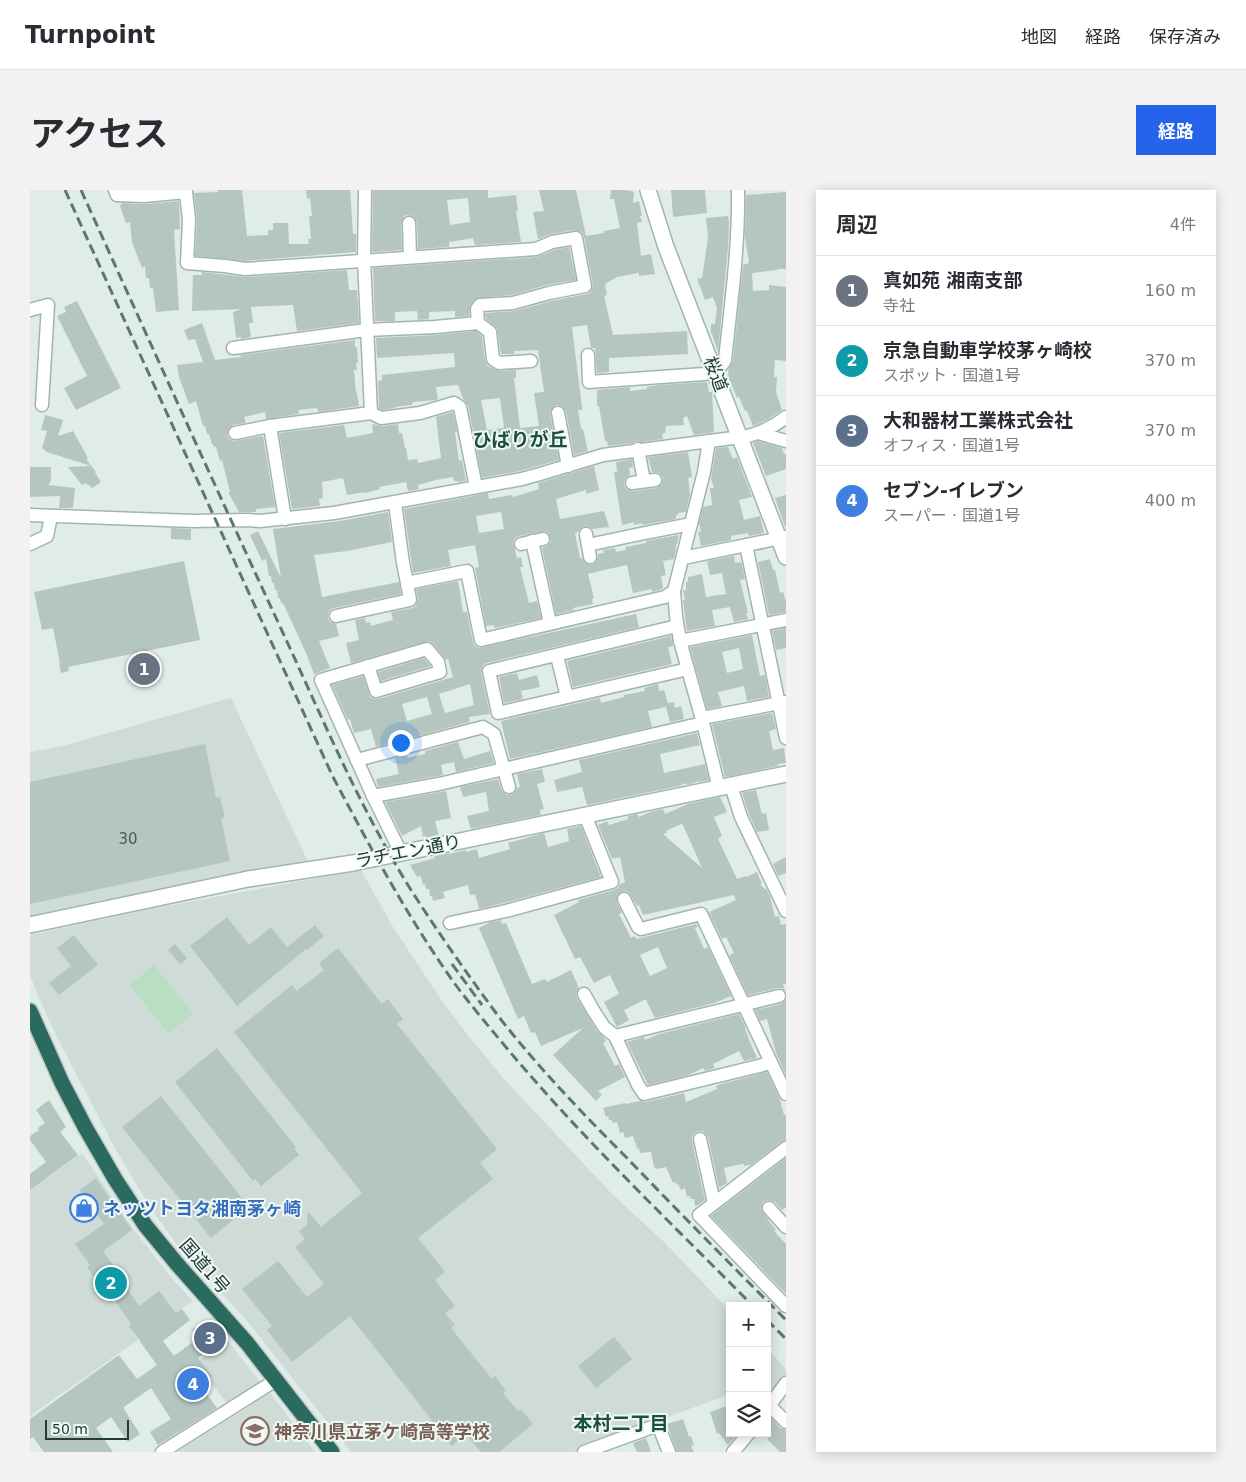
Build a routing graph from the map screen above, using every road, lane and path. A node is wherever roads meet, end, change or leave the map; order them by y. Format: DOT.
graph roads {
  1 [pos="115,190"];
  2 [pos="364,190"];
  3 [pos="648,190"];
  4 [pos="738,190"];
  5 [pos="409,223"];
  6 [pos="410,257"];
  7 [pos="364,260"];
  8 [pos="30,310"];
  9 [pos="478,323"];
  10 [pos="366,330"];
  11 [pos="233,348"];
  12 [pos="588,355"];
  13 [pos="531,360"];
  14 [pos="715,371"];
  15 [pos="42,406"];
  16 [pos="371,412"];
  17 [pos="558,414"];
  18 [pos="786,417"];
  19 [pos="270,426"];
  20 [pos="235,433"];
  21 [pos="758,433"];
  22 [pos="740,437"];
  23 [pos="709,441"];
  24 [pos="786,441"];
  25 [pos="638,449"];
  26 [pos="568,466"];
  27 [pos="644,481"];
  28 [pos="476,487"];
  29 [pos="395,503"];
  30 [pos="30,515"];
  31 [pos="52,516"];
  32 [pos="285,519"];
  33 [pos="691,524"];
  34 [pos="782,537"];
  35 [pos="532,541"];
  36 [pos="30,544"];
  37 [pos="588,545"];
  38 [pos="746,545"];
  39 [pos="786,557"];
  40 [pos="683,558"];
  41 [pos="407,583"];
  42 [pos="674,591"];
  43 [pos="336,616"];
  44 [pos="786,620"];
  45 [pos="550,623"];
  46 [pos="763,625"];
  47 [pos="677,626"];
  48 [pos="680,641"];
  49 [pos="557,656"];
  50 [pos="368,666"];
  51 [pos="688,669"];
  52 [pos="567,697"];
  53 [pos="782,702"];
  54 [pos="702,721"];
  55 [pos="786,738"];
  56 [pos="357,760"];
  57 [pos="504,769"];
  58 [pos="786,774"];
  59 [pos="509,787"];
  60 [pos="724,787"];
  61 [pos="373,796"];
  62 [pos="585,815"];
  63 [pos="401,853"];
  64 [pos="624,899"];
  65 [pos="786,911"];
  66 [pos="450,923"];
  67 [pos="30,925"];
  68 [pos="584,994"];
  69 [pos="779,996"];
  70 [pos="744,1004"];
  71 [pos="30,1011"];
  72 [pos="615,1036"];
  73 [pos="771,1063"];
  74 [pos="786,1094"];
  75 [pos="700,1139"];
  76 [pos="786,1148"];
  77 [pos="714,1203"];
  78 [pos="768,1208"];
  79 [pos="784,1221"];
  80 [pos="786,1306"];
  81 [pos="276,1380"];
  82 [pos="786,1383"];
  83 [pos="771,1403"];
  84 [pos="771,1410"];
  85 [pos="786,1422"];
  86 [pos="746,1437"];
  87 [pos="162,1452"];
  88 [pos="332,1452"];
  89 [pos="584,1452"];
  90 [pos="669,1452"];
  91 [pos="733,1452"];
  1 -- 7 [label="street"];
  2 -- 7 [label="street"];
  3 -- 14 [label="street, 桜道"];
  4 -- 14 [label="street"];
  5 -- 6 [label="street"];
  6 -- 7 [label="street"];
  6 -- 9 [label="street"];
  7 -- 10 [label="street"];
  8 -- 15 [label="street"];
  9 -- 10 [label="street"];
  9 -- 13 [label="street"];
  10 -- 11 [label="street"];
  10 -- 16 [label="street"];
  12 -- 14 [label="street"];
  14 -- 22 [label="street, 桜道"];
  16 -- 19 [label="street"];
  16 -- 28 [label="street"];
  17 -- 26 [label="street"];
  18 -- 21 [label="street"];
  19 -- 20 [label="street"];
  19 -- 32 [label="street"];
  21 -- 22 [label="street"];
  21 -- 24 [label="street"];
  22 -- 23 [label="street"];
  22 -- 34 [label="street, 桜道"];
  23 -- 25 [label="street"];
  23 -- 33 [label="street"];
  25 -- 26 [label="street"];
  25 -- 27 [label="street"];
  26 -- 28 [label="street"];
  28 -- 29 [label="street"];
  29 -- 32 [label="street"];
  29 -- 41 [label="street"];
  30 -- 31 [label="street"];
  31 -- 32 [label="street"];
  31 -- 36 [label="street"];
  33 -- 37 [label="street"];
  33 -- 40 [label="street"];
  34 -- 38 [label="street"];
  34 -- 39 [label="street, 桜道"];
  35 -- 45 [label="street"];
  38 -- 40 [label="street"];
  38 -- 46 [label="street"];
  40 -- 42 [label="street"];
  41 -- 43 [label="street"];
  41 -- 45 [label="street"];
  42 -- 45 [label="street"];
  42 -- 47 [label="street"];
  44 -- 46 [label="street"];
  46 -- 48 [label="street"];
  46 -- 53 [label="street"];
  47 -- 48 [label="street"];
  47 -- 49 [label="street"];
  48 -- 51 [label="street"];
  49 -- 52 [label="street"];
  49 -- 52 [label="street"];
  50 -- 50 [label="street"];
  50 -- 56 [label="street"];
  51 -- 52 [label="street"];
  51 -- 54 [label="street"];
  53 -- 54 [label="street"];
  53 -- 55 [label="street"];
  54 -- 57 [label="street"];
  54 -- 60 [label="street"];
  56 -- 57 [label="street"];
  56 -- 61 [label="street"];
  57 -- 59 [label="street"];
  57 -- 61 [label="street"];
  58 -- 60 [label="street, ラチエン通り"];
  60 -- 62 [label="street, ラチエン通り"];
  60 -- 65 [label="street"];
  61 -- 63 [label="street"];
  62 -- 63 [label="street, ラチエン通り"];
  62 -- 66 [label="street"];
  63 -- 67 [label="street, ラチエン通り"];
  64 -- 70 [label="street"];
  68 -- 72 [label="street"];
  69 -- 70 [label="street"];
  70 -- 72 [label="street"];
  70 -- 73 [label="street"];
  71 -- 81 [label="highway, 国道1号"];
  72 -- 73 [label="street"];
  73 -- 74 [label="street"];
  75 -- 77 [label="street"];
  76 -- 77 [label="street"];
  77 -- 80 [label="street"];
  78 -- 79 [label="street"];
  81 -- 87 [label="street"];
  81 -- 88 [label="highway, 国道1号"];
  82 -- 83 [label="street"];
  84 -- 85 [label="street"];
  86 -- 91 [label="street"];
  89 -- 90 [label="street"];
}
